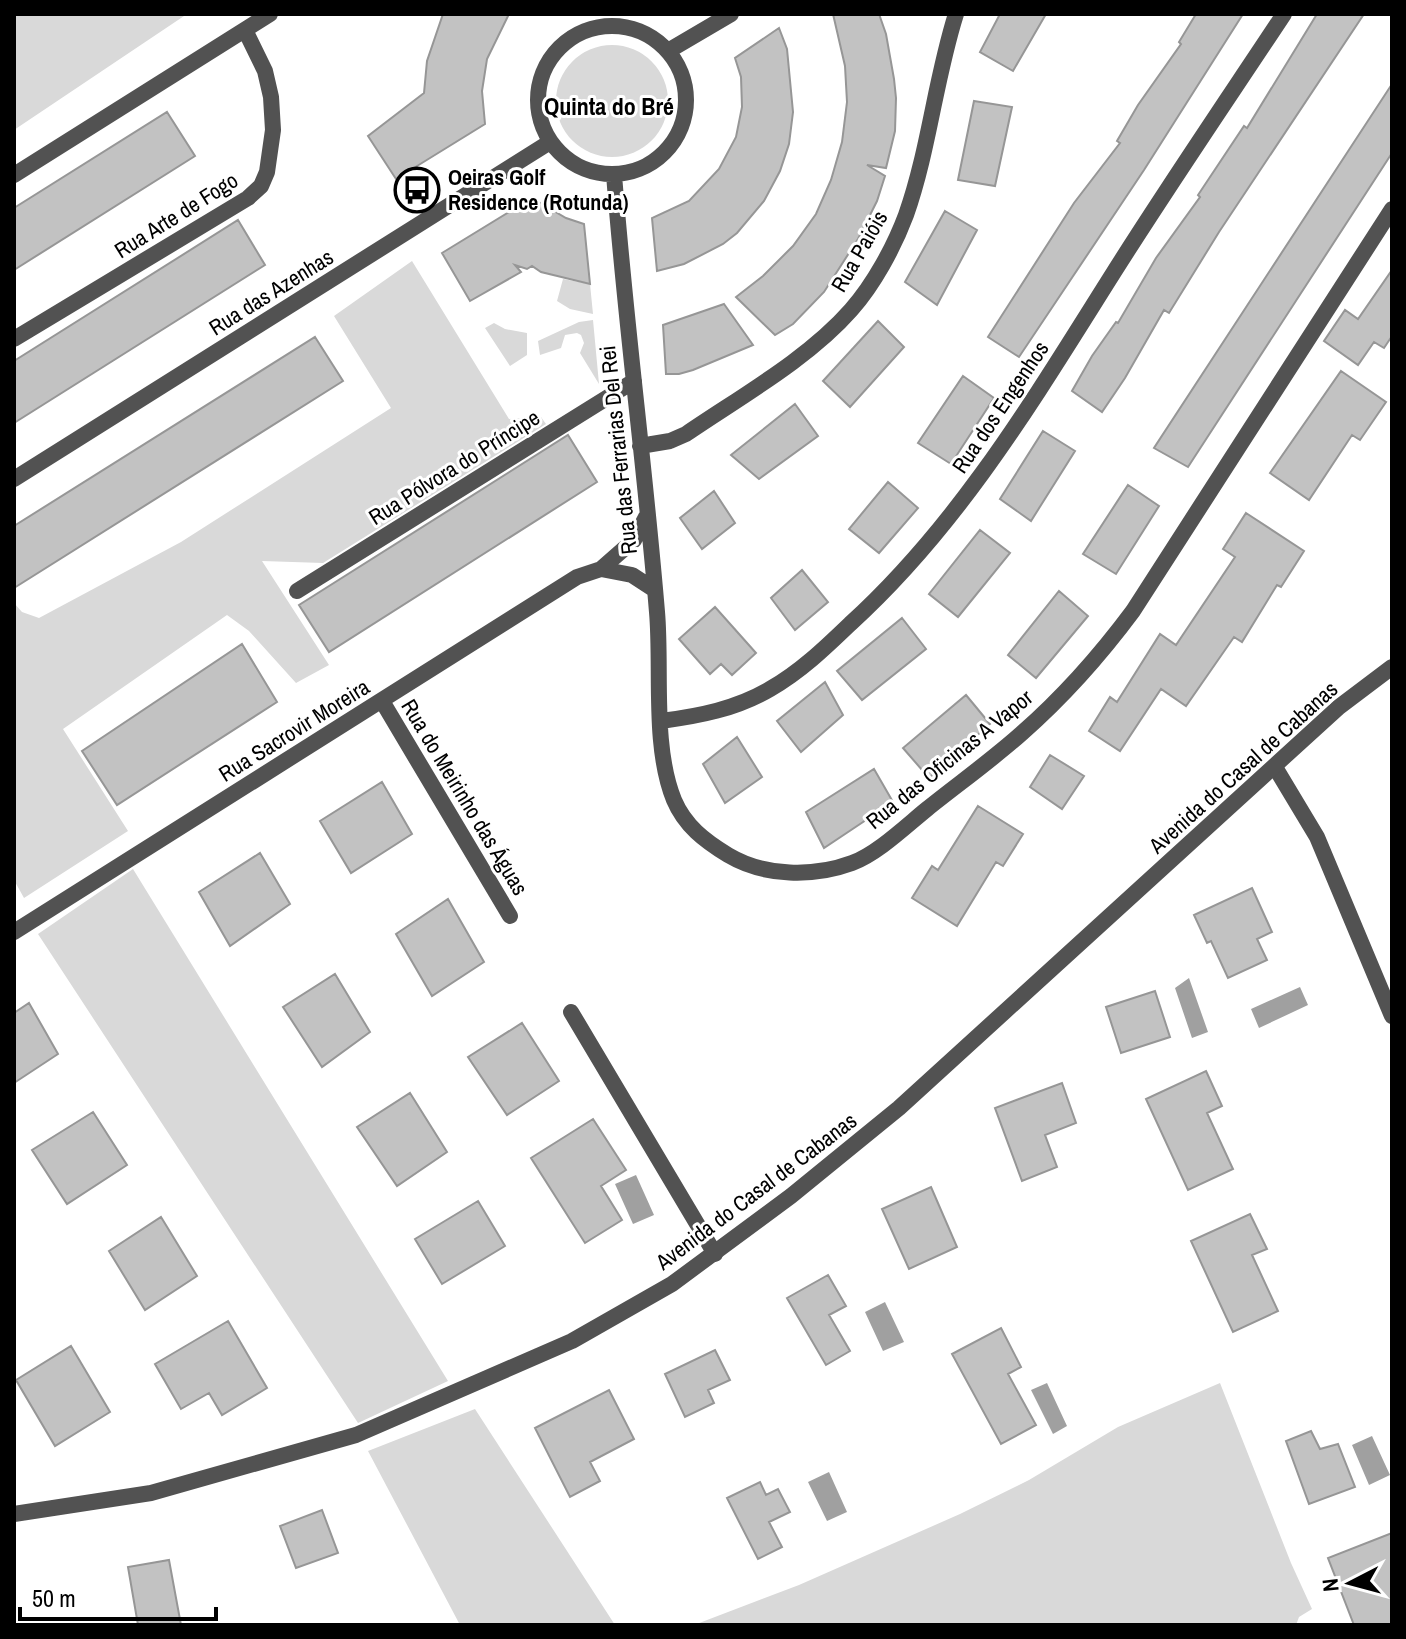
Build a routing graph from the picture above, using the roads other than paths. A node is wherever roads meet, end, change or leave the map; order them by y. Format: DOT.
graph roads {
  1 [pos="270,14"];
  2 [pos="731,14"];
  3 [pos="956,14"];
  4 [pos="1284,14"];
  5 [pos="628,20"];
  6 [pos="245,30"];
  7 [pos="668,51"];
  8 [pos="550,142"];
  9 [pos="614,174"];
  10 [pos="14,175"];
  11 [pos="1392,209"];
  12 [pos="14,339"];
  13 [pos="634,381"];
  14 [pos="640,446"];
  15 [pos="14,479"];
  16 [pos="647,514"];
  17 [pos="601,569"];
  18 [pos="655,590"];
  19 [pos="297,591"];
  20 [pos="1392,667"];
  21 [pos="382,701"];
  22 [pos="661,721"];
  23 [pos="1275,767"];
  24 [pos="510,916"];
  25 [pos="14,932"];
  26 [pos="571,1012"];
  27 [pos="1392,1016"];
  28 [pos="715,1254"];
  29 [pos="14,1514"];
  1 -- 6 [label="street"];
  2 -- 7 [label="street"];
  3 -- 14 [label="street, Rua Paióis"];
  4 -- 22 [label="street, Rua dos Engenhos"];
  5 -- 7 [label="street"];
  5 -- 8 [label="street"];
  6 -- 10 [label="street"];
  6 -- 12 [label="street, Rua Arte de Fogo"];
  7 -- 9 [label="street"];
  8 -- 9 [label="street"];
  8 -- 15 [label="street, Rua das Azenhas"];
  9 -- 13 [label="street, Rua das Ferrarias Del Rei"];
  11 -- 22 [label="street, Rua das Oficinas A Vapor"];
  13 -- 14 [label="street, Rua das Ferrarias Del Rei"];
  13 -- 19 [label="street, Rua Pólvora do Príncipe"];
  14 -- 16 [label="street, Rua das Ferrarias Del Rei"];
  16 -- 17 [label="street, Rua Sacrovir Moreira"];
  16 -- 18 [label="street, Rua das Ferrarias Del Rei"];
  17 -- 18 [label="street"];
  17 -- 21 [label="street, Rua Sacrovir Moreira"];
  18 -- 22 [label="street, Rua das Ferrarias Del Rei"];
  20 -- 23 [label="street, Avenida do Casal de Cabanas"];
  21 -- 24 [label="street, Rua do Meirinho das Águas"];
  21 -- 25 [label="street, Rua Sacrovir Moreira"];
  23 -- 27 [label="street"];
  23 -- 28 [label="street, Avenida do Casal de Cabanas"];
  26 -- 28 [label="street"];
  28 -- 29 [label="street, Avenida do Casal de Cabanas"];
}
